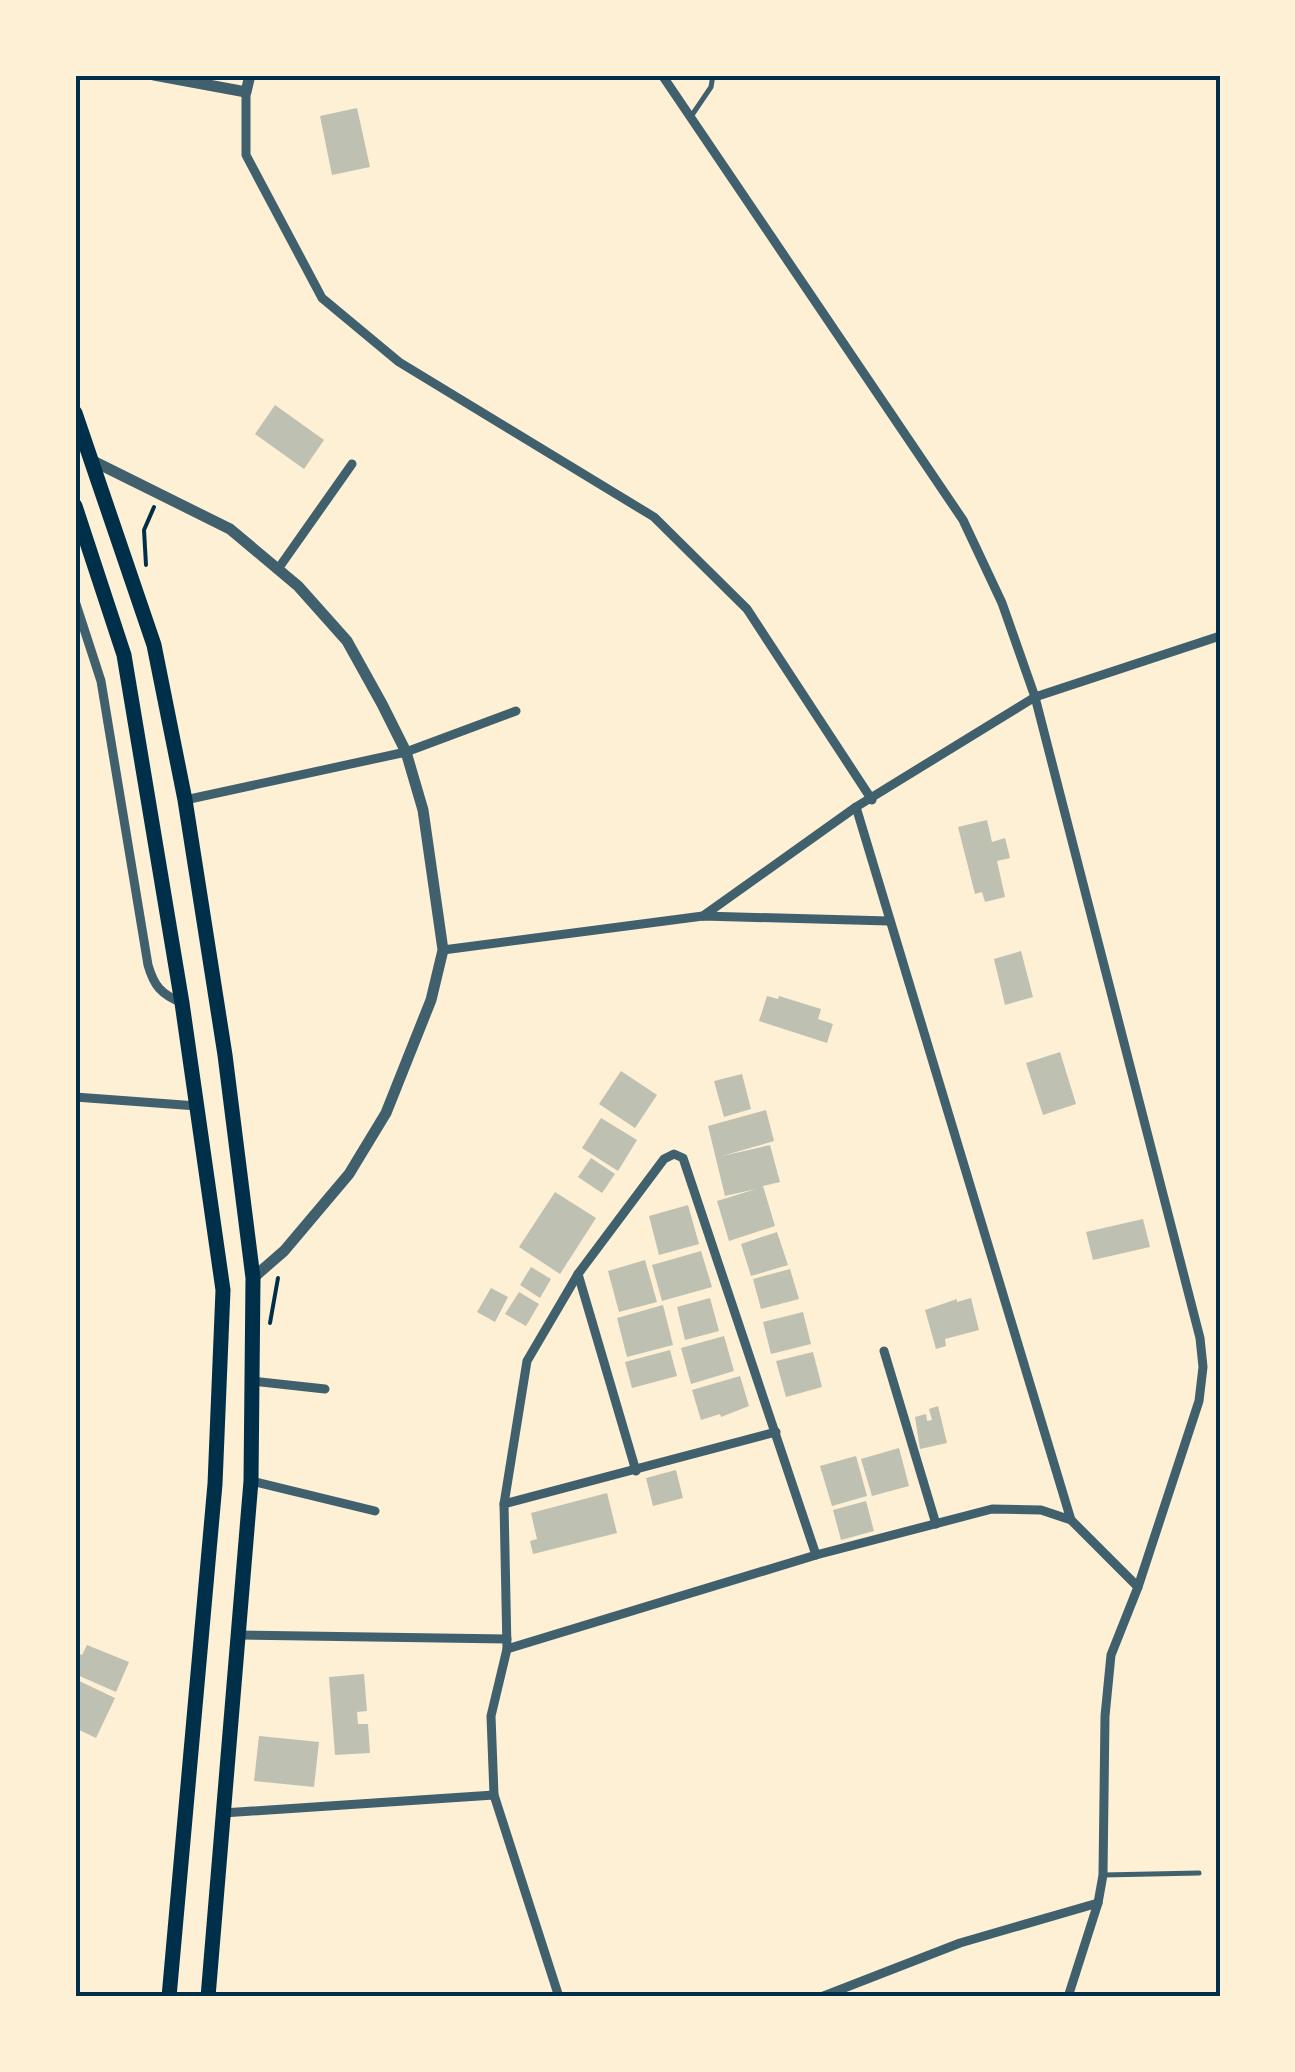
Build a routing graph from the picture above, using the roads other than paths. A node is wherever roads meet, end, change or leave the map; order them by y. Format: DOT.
graph roads {
  1 [pos="154,75"];
  2 [pos="250,75"];
  3 [pos="662,75"];
  4 [pos="713,75"];
  5 [pos="246,92"];
  6 [pos="690,118"];
  7 [pos="75,413"];
  8 [pos="92,460"];
  9 [pos="352,464"];
  10 [pos="75,506"];
  11 [pos="278,569"];
  12 [pos="75,602"];
  13 [pos="1220,636"];
  14 [pos="1035,696"];
  15 [pos="516,711"];
  16 [pos="406,752"];
  17 [pos="185,800"];
  18 [pos="872,800"];
  19 [pos="856,807"];
  20 [pos="702,916"];
  21 [pos="889,921"];
  22 [pos="444,950"];
  23 [pos="182,1003"];
  24 [pos="75,1096"];
  25 [pos="197,1106"];
  26 [pos="578,1274"];
  27 [pos="253,1278"];
  28 [pos="884,1351"];
  29 [pos="252,1381"];
  30 [pos="325,1389"];
  31 [pos="776,1432"];
  32 [pos="636,1471"];
  33 [pos="251,1481"];
  34 [pos="504,1504"];
  35 [pos="375,1511"];
  36 [pos="1072,1520"];
  37 [pos="936,1524"];
  38 [pos="816,1555"];
  39 [pos="1138,1587"];
  40 [pos="238,1635"];
  41 [pos="507,1644"];
  42 [pos="494,1796"];
  43 [pos="223,1813"];
  44 [pos="1199,1873"];
  45 [pos="1103,1875"];
  46 [pos="1098,1903"];
  47 [pos="170,1997"];
  48 [pos="208,1997"];
  49 [pos="558,1997"];
  50 [pos="821,1997"];
  51 [pos="1068,1997"];
  1 -- 5 [label="street"];
  2 -- 5 [label="street"];
  3 -- 6 [label="street"];
  4 -- 6 [label="lane"];
  5 -- 18 [label="street"];
  6 -- 14 [label="street"];
  7 -- 8 [label="main road"];
  8 -- 11 [label="street"];
  8 -- 17 [label="main road"];
  9 -- 11 [label="street"];
  10 -- 23 [label="main road"];
  11 -- 16 [label="street"];
  12 -- 23 [label="street"];
  13 -- 14 [label="street"];
  14 -- 18 [label="street"];
  14 -- 39 [label="street"];
  15 -- 16 [label="street"];
  16 -- 17 [label="street"];
  16 -- 22 [label="street"];
  17 -- 27 [label="main road"];
  18 -- 19 [label="street"];
  19 -- 20 [label="street"];
  19 -- 21 [label="street"];
  20 -- 21 [label="street"];
  20 -- 22 [label="street"];
  21 -- 36 [label="street"];
  22 -- 27 [label="street"];
  23 -- 25 [label="main road"];
  24 -- 25 [label="street"];
  25 -- 47 [label="main road"];
  26 -- 31 [label="street"];
  26 -- 32 [label="street"];
  26 -- 34 [label="street"];
  27 -- 29 [label="main road"];
  28 -- 37 [label="street"];
  29 -- 30 [label="street"];
  29 -- 33 [label="main road"];
  31 -- 32 [label="street"];
  31 -- 38 [label="street"];
  32 -- 34 [label="street"];
  33 -- 35 [label="street"];
  33 -- 40 [label="main road"];
  34 -- 41 [label="street"];
  36 -- 37 [label="street"];
  36 -- 39 [label="street"];
  37 -- 38 [label="street"];
  38 -- 41 [label="street"];
  39 -- 45 [label="street"];
  40 -- 41 [label="street"];
  40 -- 43 [label="main road"];
  41 -- 42 [label="street"];
  42 -- 43 [label="street"];
  42 -- 49 [label="street"];
  43 -- 48 [label="main road"];
  44 -- 45 [label="lane"];
  45 -- 46 [label="street"];
  46 -- 50 [label="street"];
  46 -- 51 [label="street"];
}
